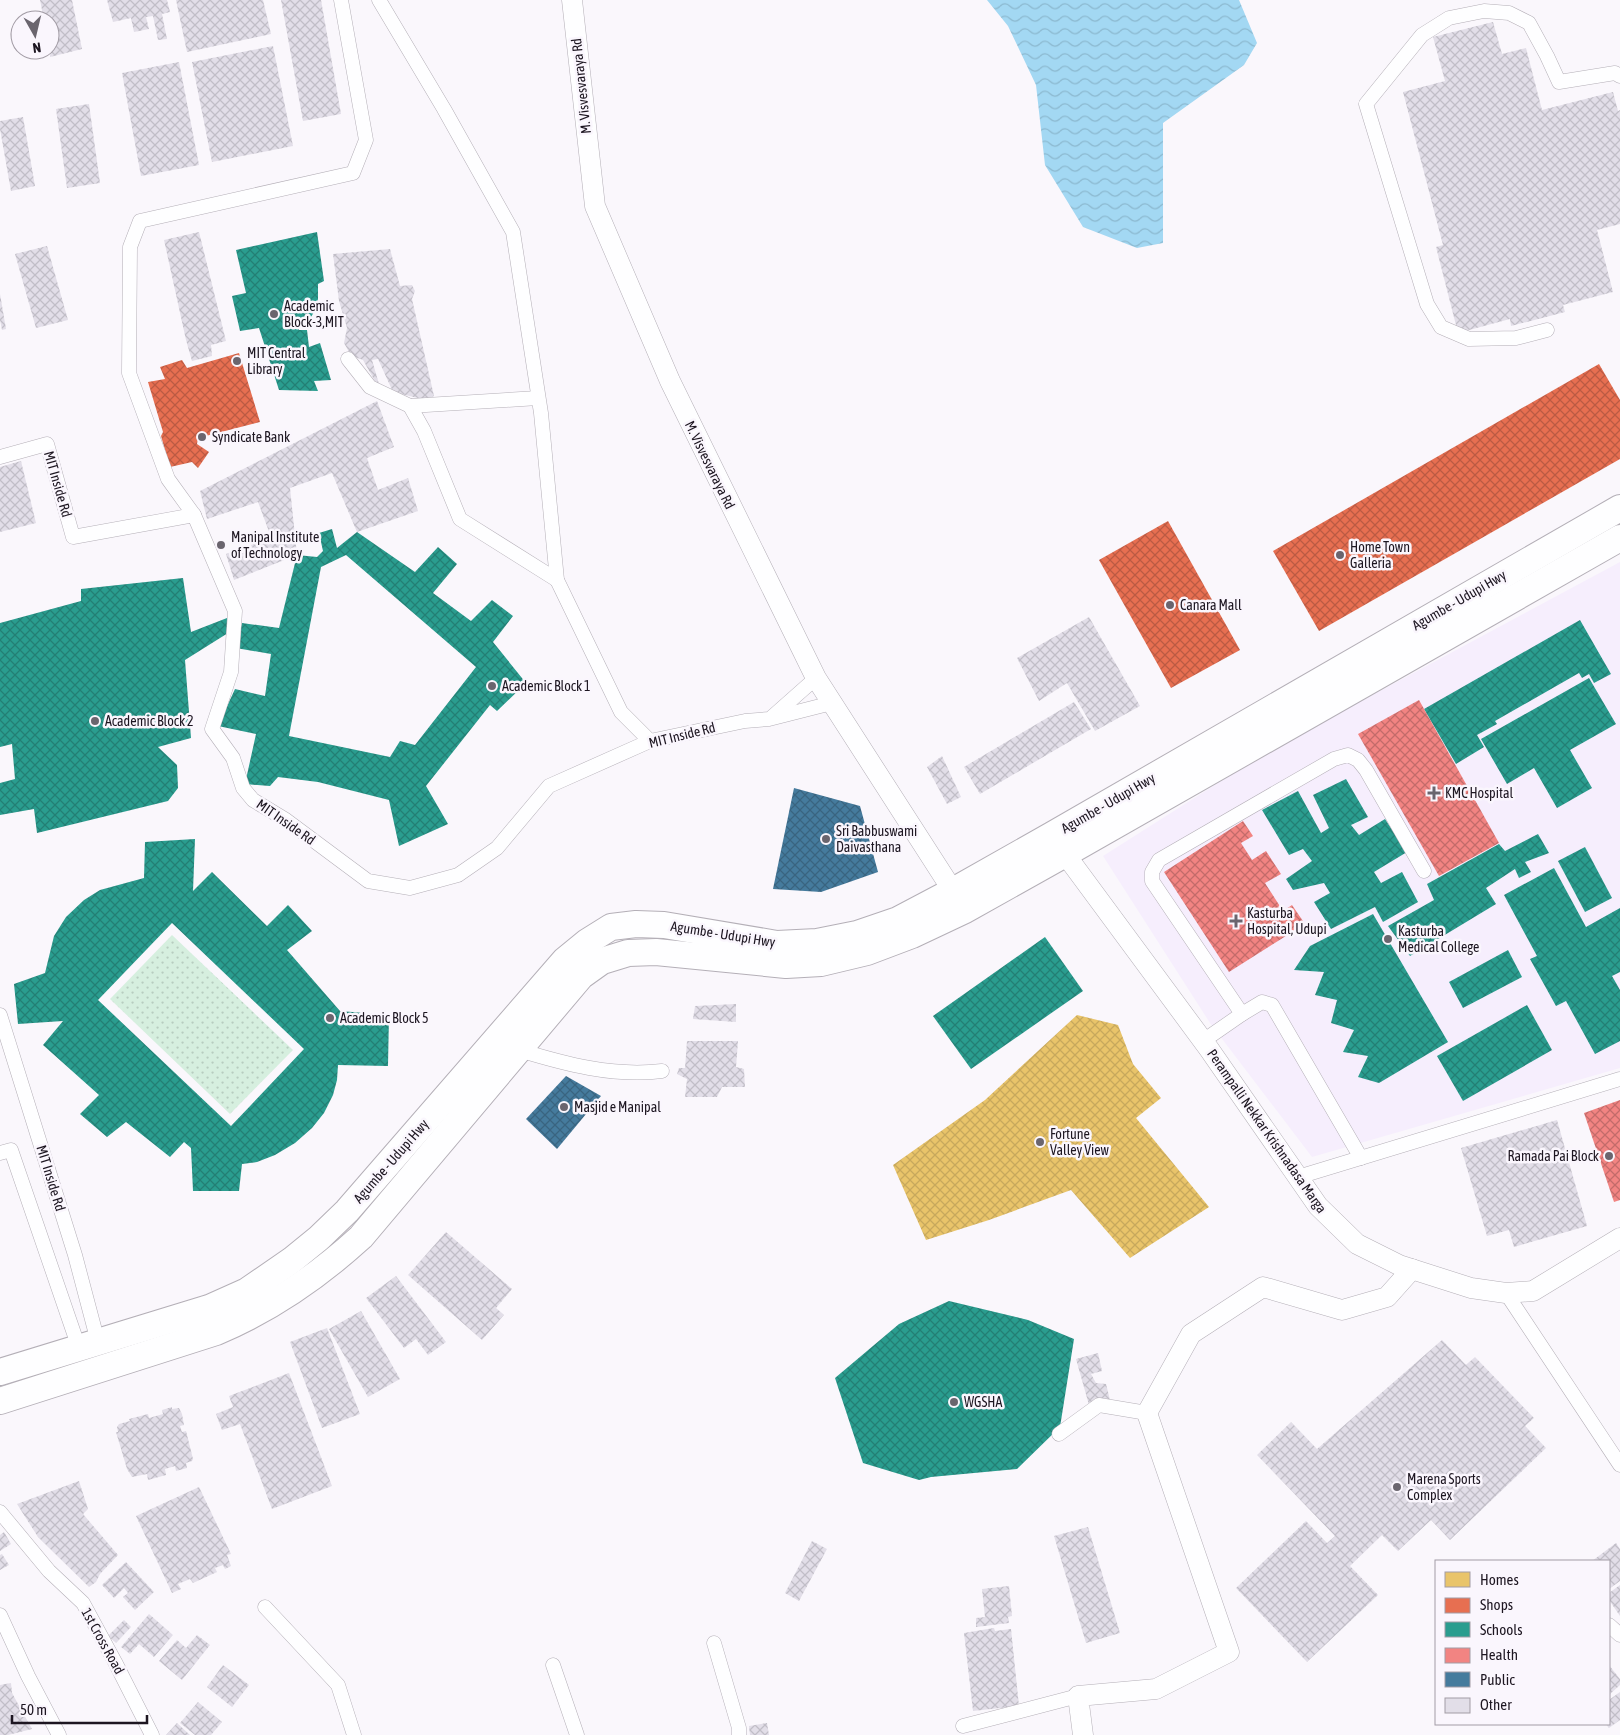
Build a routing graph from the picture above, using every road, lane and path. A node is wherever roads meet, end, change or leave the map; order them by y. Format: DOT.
graph roads {
  1 [pos="341,0"];
  2 [pos="379,0"];
  3 [pos="572,0"];
  4 [pos="1620,76"];
  5 [pos="1547,330"];
  6 [pos="348,359"];
  7 [pos="538,398"];
  8 [pos="410,406"];
  9 [pos="0,457"];
  10 [pos="1620,508"];
  11 [pos="194,515"];
  12 [pos="1620,538"];
  13 [pos="557,580"];
  14 [pos="816,678"];
  15 [pos="832,703"];
  16 [pos="769,719"];
  17 [pos="650,741"];
  18 [pos="1066,854"];
  19 [pos="1424,871"];
  20 [pos="959,901"];
  21 [pos="1242,1014"];
  22 [pos="0,1015"];
  23 [pos="1203,1041"];
  24 [pos="519,1050"];
  25 [pos="662,1071"];
  26 [pos="1620,1079"];
  27 [pos="0,1153"];
  28 [pos="1361,1158"];
  29 [pos="1298,1177"];
  30 [pos="1620,1238"];
  31 [pos="1412,1269"];
  32 [pos="1506,1293"];
  33 [pos="88,1345"];
  34 [pos="0,1372"];
  35 [pos="0,1401"];
  36 [pos="1147,1413"];
  37 [pos="1059,1434"];
  38 [pos="1620,1465"];
  39 [pos="0,1512"];
  40 [pos="265,1608"];
  41 [pos="0,1615"];
  42 [pos="1610,1626"];
  43 [pos="1620,1635"];
  44 [pos="714,1643"];
  45 [pos="553,1665"];
  46 [pos="1078,1696"];
  47 [pos="963,1726"];
  48 [pos="59,1735"];
  49 [pos="152,1735"];
  50 [pos="354,1735"];
  51 [pos="577,1735"];
  52 [pos="739,1735"];
  53 [pos="1083,1735"];
  1 -- 11 [label="street"];
  2 -- 7 [label="street"];
  3 -- 14 [label="street, M. Visvesvaraya Rd"];
  4 -- 5 [label="street"];
  6 -- 8 [label="street"];
  7 -- 8 [label="street"];
  7 -- 13 [label="street"];
  8 -- 13 [label="street"];
  9 -- 11 [label="street, MIT Inside Rd"];
  10 -- 20 [label="highway, Agumbe - Udupi Hwy"];
  11 -- 17 [label="street, MIT Inside Rd"];
  12 -- 18 [label="highway, Agumbe - Udupi Hwy"];
  13 -- 17 [label="street"];
  14 -- 15 [label="street, M. Visvesvaraya Rd"];
  14 -- 16 [label="street"];
  15 -- 16 [label="street, MIT Inside Rd"];
  15 -- 20 [label="street, M. Visvesvaraya Rd"];
  16 -- 17 [label="street, MIT Inside Rd"];
  18 -- 20 [label="highway, Agumbe - Udupi Hwy"];
  18 -- 23 [label="street, Perampalli Nekkar Krishnadasa Marga"];
  19 -- 21 [label="street"];
  20 -- 24 [label="highway, Agumbe - Udupi Hwy"];
  20 -- 33 [label="highway, Agumbe - Udupi Hwy"];
  21 -- 23 [label="street"];
  21 -- 28 [label="street"];
  22 -- 33 [label="street, MIT Inside Rd"];
  23 -- 29 [label="street, Perampalli Nekkar Krishnadasa Marga"];
  24 -- 25 [label="street"];
  24 -- 35 [label="highway, Agumbe - Udupi Hwy"];
  26 -- 28 [label="street"];
  27 -- 33 [label="street"];
  28 -- 29 [label="street"];
  29 -- 31 [label="street, Perampalli Nekkar Krishnadasa Marga"];
  30 -- 32 [label="street, Perampalli Nekkar Krishnadasa Marga"];
  31 -- 32 [label="street, Perampalli Nekkar Krishnadasa Marga"];
  31 -- 36 [label="street"];
  32 -- 38 [label="street"];
  33 -- 34 [label="highway, Agumbe - Udupi Hwy"];
  36 -- 37 [label="street"];
  36 -- 46 [label="street"];
  39 -- 49 [label="street, 1st Cross Road"];
  40 -- 50 [label="street"];
  41 -- 48 [label="street"];
  42 -- 43 [label="street"];
  44 -- 52 [label="street"];
  45 -- 51 [label="street"];
  46 -- 47 [label="street"];
  46 -- 53 [label="street"];
}
